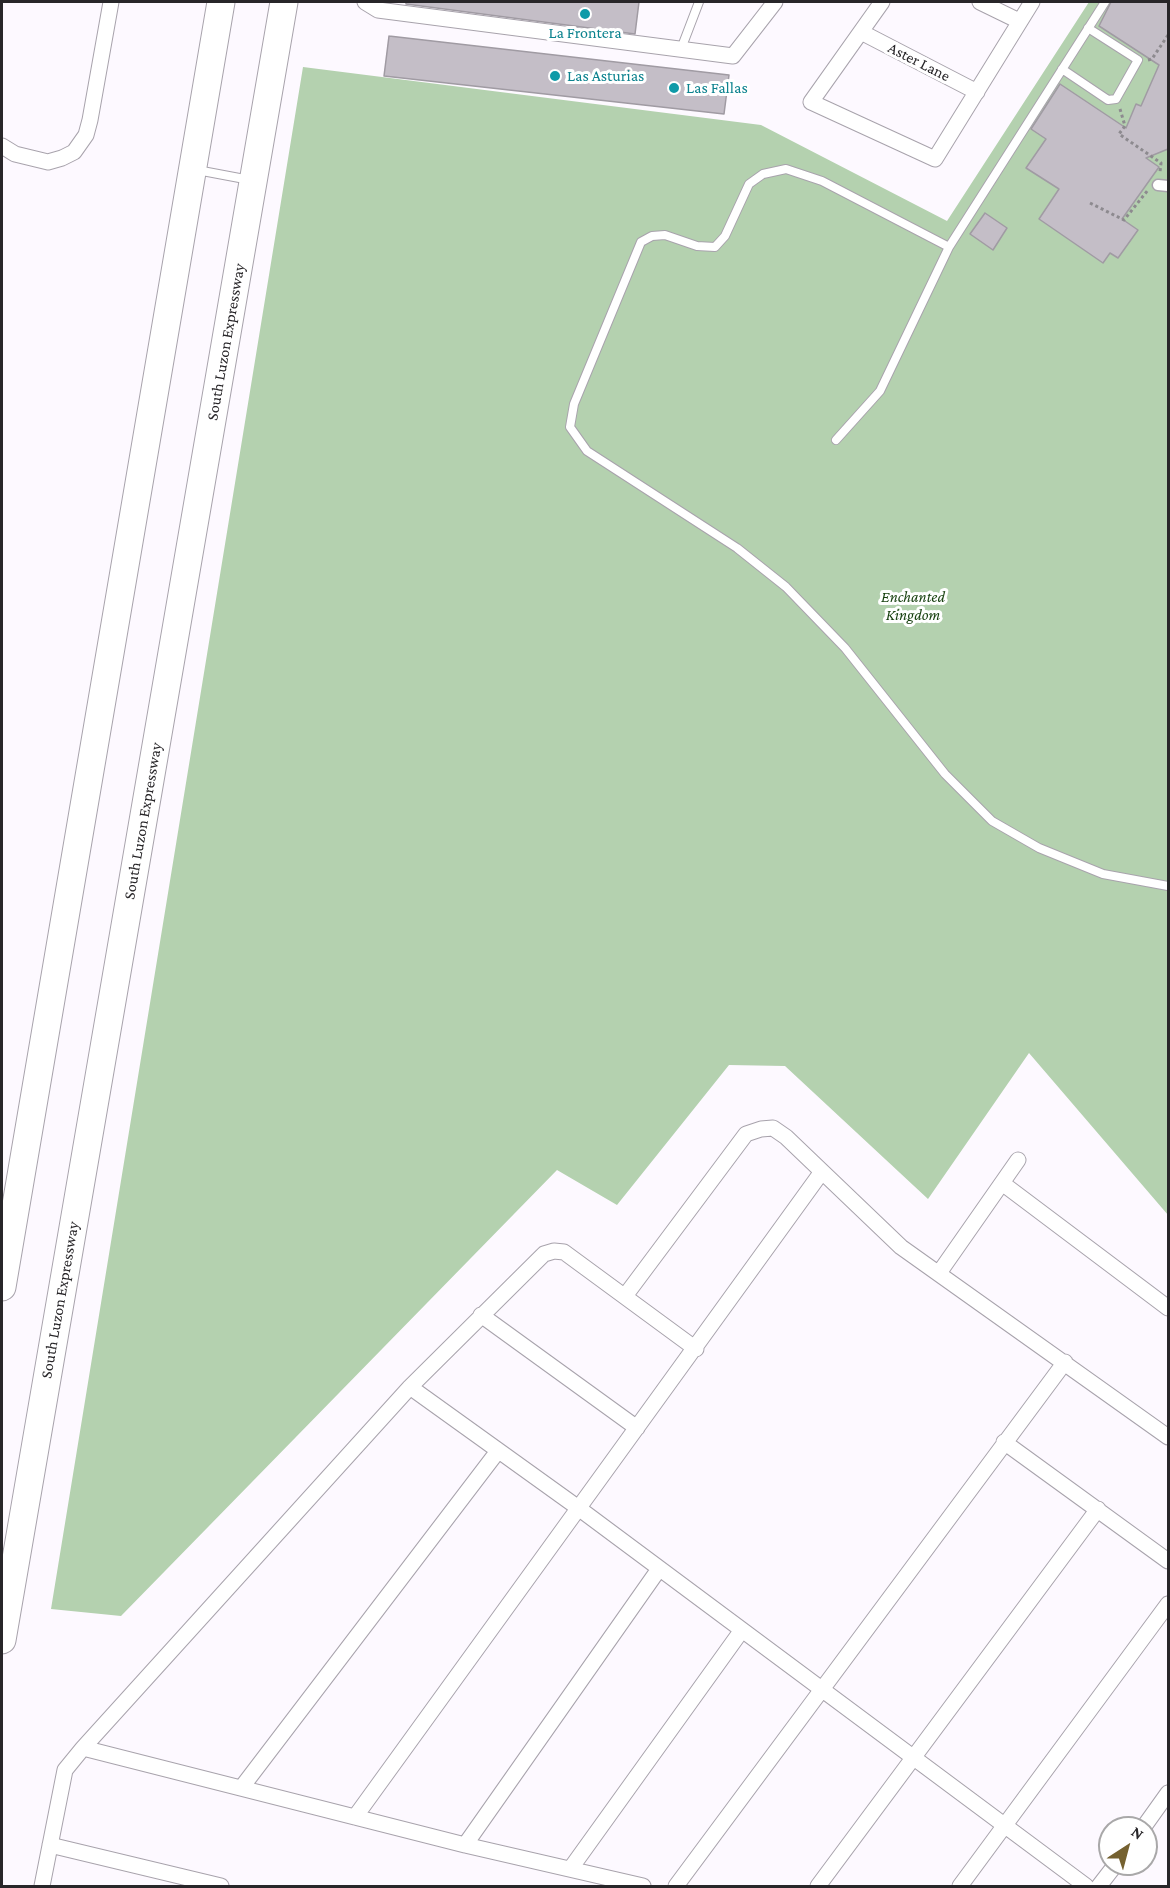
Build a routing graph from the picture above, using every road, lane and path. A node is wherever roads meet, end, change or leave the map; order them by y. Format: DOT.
graph roads {
  1 [pos="111,2"];
  2 [pos="221,2"];
  3 [pos="284,2"];
  4 [pos="365,2"];
  5 [pos="699,2"];
  6 [pos="882,2"];
  7 [pos="980,2"];
  8 [pos="1032,2"];
  9 [pos="1105,2"];
  10 [pos="771,3"];
  11 [pos="1019,21"];
  12 [pos="1088,28"];
  13 [pos="861,32"];
  14 [pos="1168,35"];
  15 [pos="681,50"];
  16 [pos="1139,63"];
  17 [pos="1062,69"];
  18 [pos="977,92"];
  19 [pos="1116,99"];
  20 [pos="2,146"];
  21 [pos="192,169"];
  22 [pos="253,181"];
  23 [pos="1163,185"];
  24 [pos="1090,203"];
  25 [pos="949,247"];
  26 [pos="836,441"];
  27 [pos="1168,886"];
  28 [pos="1018,1161"];
  29 [pos="821,1173"];
  30 [pos="1002,1183"];
  31 [pos="939,1273"];
  32 [pos="2,1287"];
  33 [pos="625,1296"];
  34 [pos="1168,1308"];
  35 [pos="481,1315"];
  36 [pos="696,1349"];
  37 [pos="1065,1362"];
  38 [pos="410,1387"];
  39 [pos="637,1428"];
  40 [pos="1168,1437"];
  41 [pos="1004,1442"];
  42 [pos="498,1451"];
  43 [pos="577,1507"];
  44 [pos="1098,1509"];
  45 [pos="1168,1561"];
  46 [pos="659,1569"];
  47 [pos="1168,1604"];
  48 [pos="742,1630"];
  49 [pos="2,1640"];
  50 [pos="823,1689"];
  51 [pos="83,1748"];
  52 [pos="912,1756"];
  53 [pos="242,1787"];
  54 [pos="1168,1793"];
  55 [pos="1152,1816"];
  56 [pos="355,1817"];
  57 [pos="1004,1826"];
  58 [pos="50,1845"];
  59 [pos="465,1845"];
  60 [pos="570,1868"];
  61 [pos="42,1887"];
  62 [pos="221,1887"];
  63 [pos="644,1887"];
  64 [pos="676,1887"];
  65 [pos="818,1887"];
  66 [pos="960,1887"];
  67 [pos="1086,1887"];
  1 -- 20 [label="street"];
  2 -- 21 [label="highway"];
  3 -- 22 [label="highway, South Luzon Expressway"];
  4 -- 15 [label="street"];
  5 -- 15 [label="lane"];
  6 -- 13 [label="street"];
  7 -- 11 [label="street"];
  8 -- 11 [label="street"];
  9 -- 12 [label="lane"];
  10 -- 15 [label="street"];
  11 -- 18 [label="street"];
  12 -- 16 [label="lane"];
  12 -- 17 [label="lane"];
  13 -- 18 [label="street, Aster Lane"];
  13 -- 18 [label="street"];
  14 -- 16 [label="path"];
  16 -- 19 [label="lane"];
  17 -- 19 [label="lane"];
  17 -- 25 [label="lane"];
  19 -- 23 [label="path"];
  21 -- 22 [label="lane"];
  21 -- 32 [label="highway"];
  22 -- 49 [label="highway, South Luzon Expressway"];
  23 -- 24 [label="path"];
  25 -- 26 [label="lane"];
  25 -- 27 [label="lane"];
  28 -- 30 [label="street"];
  29 -- 31 [label="street"];
  29 -- 33 [label="street"];
  29 -- 36 [label="street"];
  30 -- 31 [label="street"];
  30 -- 34 [label="street"];
  31 -- 37 [label="street"];
  33 -- 35 [label="street"];
  33 -- 36 [label="street"];
  35 -- 38 [label="street"];
  35 -- 39 [label="street"];
  36 -- 39 [label="street"];
  37 -- 40 [label="street"];
  37 -- 41 [label="street"];
  38 -- 42 [label="street"];
  38 -- 51 [label="street"];
  39 -- 43 [label="street"];
  41 -- 44 [label="street"];
  41 -- 50 [label="street"];
  42 -- 43 [label="street"];
  42 -- 53 [label="street"];
  43 -- 46 [label="street"];
  43 -- 56 [label="street"];
  44 -- 45 [label="street"];
  44 -- 52 [label="street"];
  46 -- 48 [label="street"];
  46 -- 59 [label="street"];
  47 -- 57 [label="street"];
  48 -- 50 [label="street"];
  48 -- 60 [label="street"];
  50 -- 52 [label="street"];
  50 -- 64 [label="street"];
  51 -- 53 [label="street"];
  51 -- 58 [label="street"];
  52 -- 57 [label="street"];
  52 -- 65 [label="street"];
  53 -- 56 [label="street"];
  54 -- 55 [label="street"];
  56 -- 59 [label="street"];
  57 -- 66 [label="street"];
  57 -- 67 [label="street"];
  58 -- 61 [label="street"];
  58 -- 62 [label="street"];
  59 -- 60 [label="street"];
  60 -- 63 [label="street"];
}
